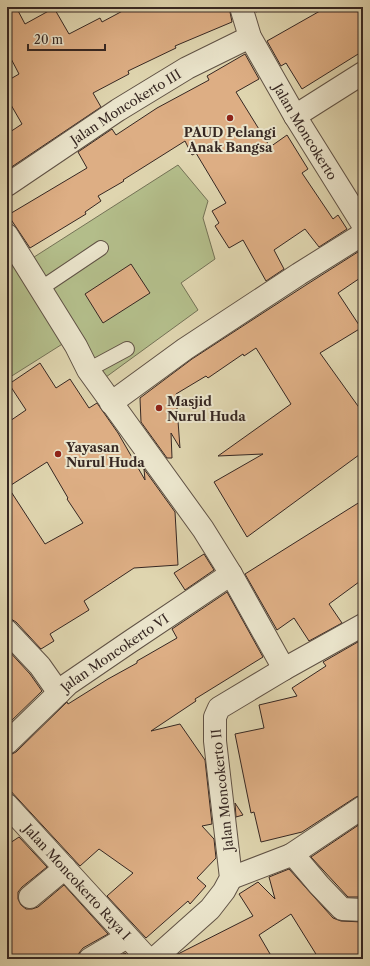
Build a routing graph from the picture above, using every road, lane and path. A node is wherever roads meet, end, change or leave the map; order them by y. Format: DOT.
graph roads {
  1 [pos="241,7"];
  2 [pos="250,37"];
  3 [pos="363,73"];
  4 [pos="295,116"];
  5 [pos="7,185"];
  6 [pos="363,225"];
  7 [pos="363,234"];
  8 [pos="7,235"];
  9 [pos="101,248"];
  10 [pos="40,289"];
  11 [pos="127,349"];
  12 [pos="88,370"];
  13 [pos="111,403"];
  14 [pos="231,574"];
  15 [pos="363,624"];
  16 [pos="7,630"];
  17 [pos="284,669"];
  18 [pos="59,693"];
  19 [pos="7,743"];
  20 [pos="7,805"];
  21 [pos="363,807"];
  22 [pos="291,855"];
  23 [pos="65,868"];
  24 [pos="231,878"];
  25 [pos="30,897"];
  26 [pos="363,910"];
  27 [pos="128,937"];
  28 [pos="90,959"];
  29 [pos="148,959"];
  30 [pos="154,959"];
  1 -- 2 [label="street, Jalan Moncokerto"];
  2 -- 4 [label="street, Jalan Moncokerto"];
  2 -- 5 [label="street, Jalan Moncokerto III"];
  3 -- 4 [label="street"];
  4 -- 6 [label="street, Jalan Moncokerto"];
  7 -- 13 [label="street"];
  8 -- 10 [label="street"];
  9 -- 10 [label="lane"];
  10 -- 12 [label="street"];
  11 -- 12 [label="lane"];
  12 -- 13 [label="street"];
  13 -- 14 [label="street"];
  14 -- 17 [label="street"];
  14 -- 18 [label="street, Jalan Moncokerto VI"];
  15 -- 17 [label="street, Jalan Moncokerto II"];
  16 -- 18 [label="street"];
  17 -- 24 [label="street, Jalan Moncokerto II"];
  18 -- 19 [label="street, Jalan Moncokerto VI"];
  20 -- 23 [label="street, Jalan Moncokerto Raya I"];
  21 -- 22 [label="street"];
  22 -- 24 [label="street"];
  22 -- 26 [label="street"];
  23 -- 25 [label="street"];
  23 -- 27 [label="street, Jalan Moncokerto Raya I"];
  24 -- 30 [label="street"];
  27 -- 28 [label="street"];
  27 -- 29 [label="street, Jalan Moncokerto Raya I"];
}
